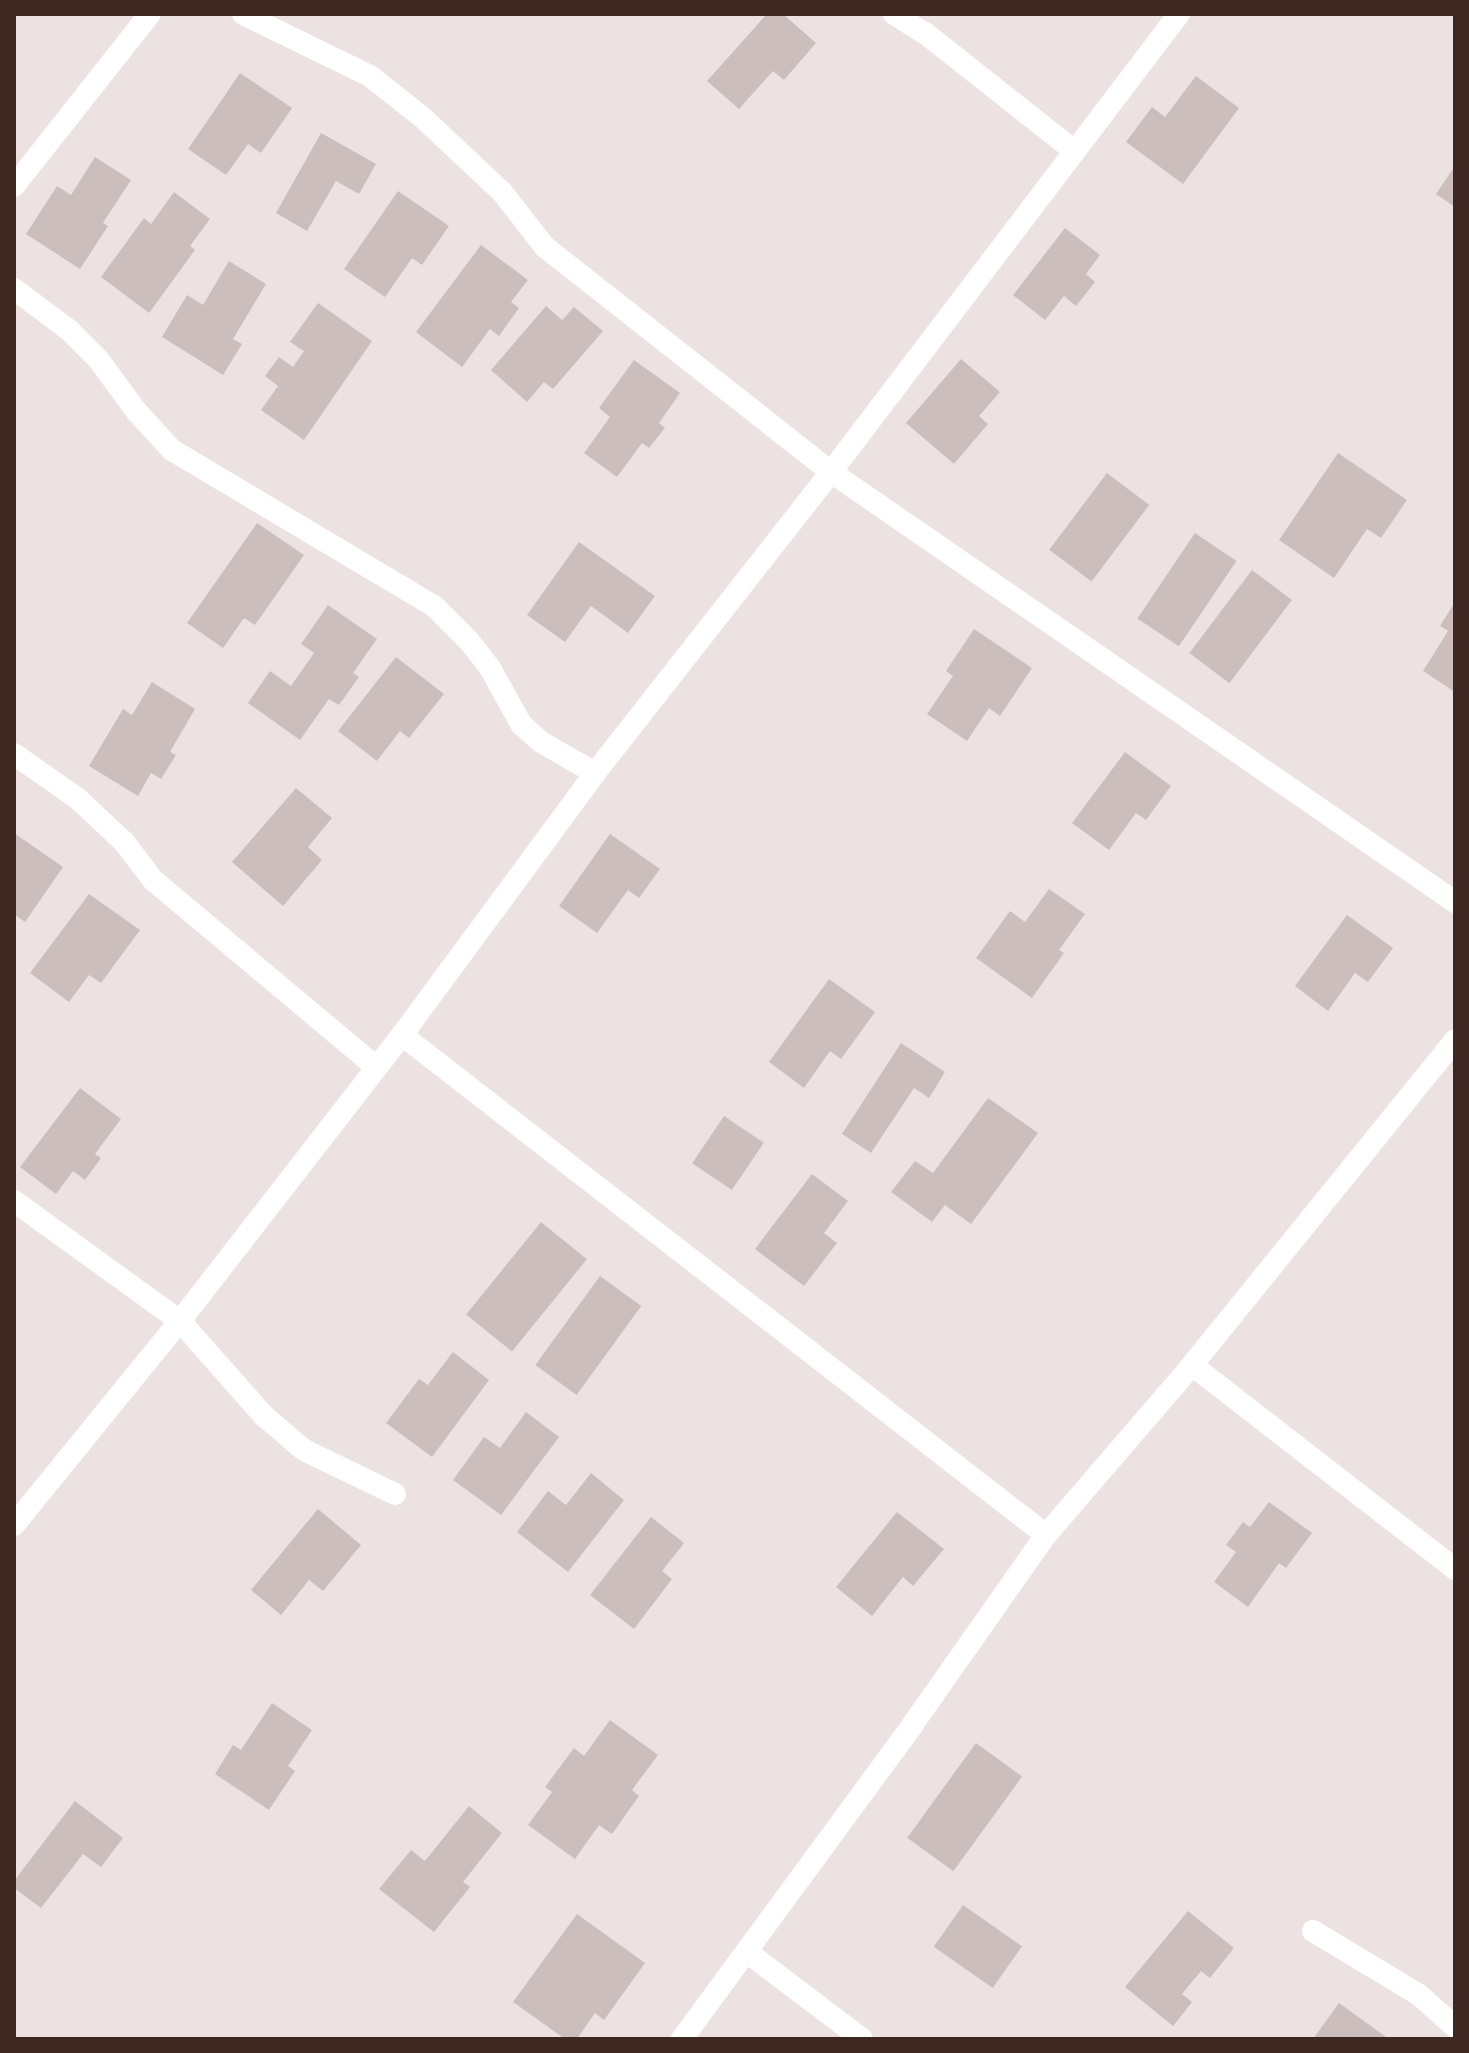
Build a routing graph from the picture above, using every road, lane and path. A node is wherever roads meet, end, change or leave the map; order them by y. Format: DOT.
graph roads {
  1 [pos="150,14"];
  2 [pos="243,14"];
  3 [pos="894,14"];
  4 [pos="1179,14"];
  5 [pos="1073,150"];
  6 [pos="14,186"];
  7 [pos="14,289"];
  8 [pos="831,472"];
  9 [pos="14,754"];
  10 [pos="595,773"];
  11 [pos="1455,902"];
  12 [pos="402,1035"];
  13 [pos="1455,1040"];
  14 [pos="375,1066"];
  15 [pos="14,1201"];
  16 [pos="180,1321"];
  17 [pos="1192,1365"];
  18 [pos="395,1494"];
  19 [pos="14,1525"];
  20 [pos="1046,1535"];
  21 [pos="1455,1569"];
  22 [pos="1313,1931"];
  23 [pos="747,1952"];
  24 [pos="1455,2027"];
  25 [pos="682,2039"];
  26 [pos="862,2039"];
  1 -- 6 [label="street"];
  2 -- 8 [label="street"];
  3 -- 5 [label="street"];
  4 -- 5 [label="street"];
  5 -- 8 [label="street"];
  7 -- 10 [label="street"];
  8 -- 10 [label="street"];
  8 -- 11 [label="street"];
  9 -- 14 [label="street"];
  10 -- 12 [label="street"];
  12 -- 14 [label="street"];
  12 -- 20 [label="street"];
  13 -- 17 [label="street"];
  14 -- 16 [label="street"];
  15 -- 16 [label="street"];
  16 -- 18 [label="street"];
  16 -- 19 [label="street"];
  17 -- 20 [label="street"];
  17 -- 21 [label="street"];
  20 -- 23 [label="street"];
  22 -- 24 [label="street"];
  23 -- 25 [label="street"];
  23 -- 26 [label="street"];
}
